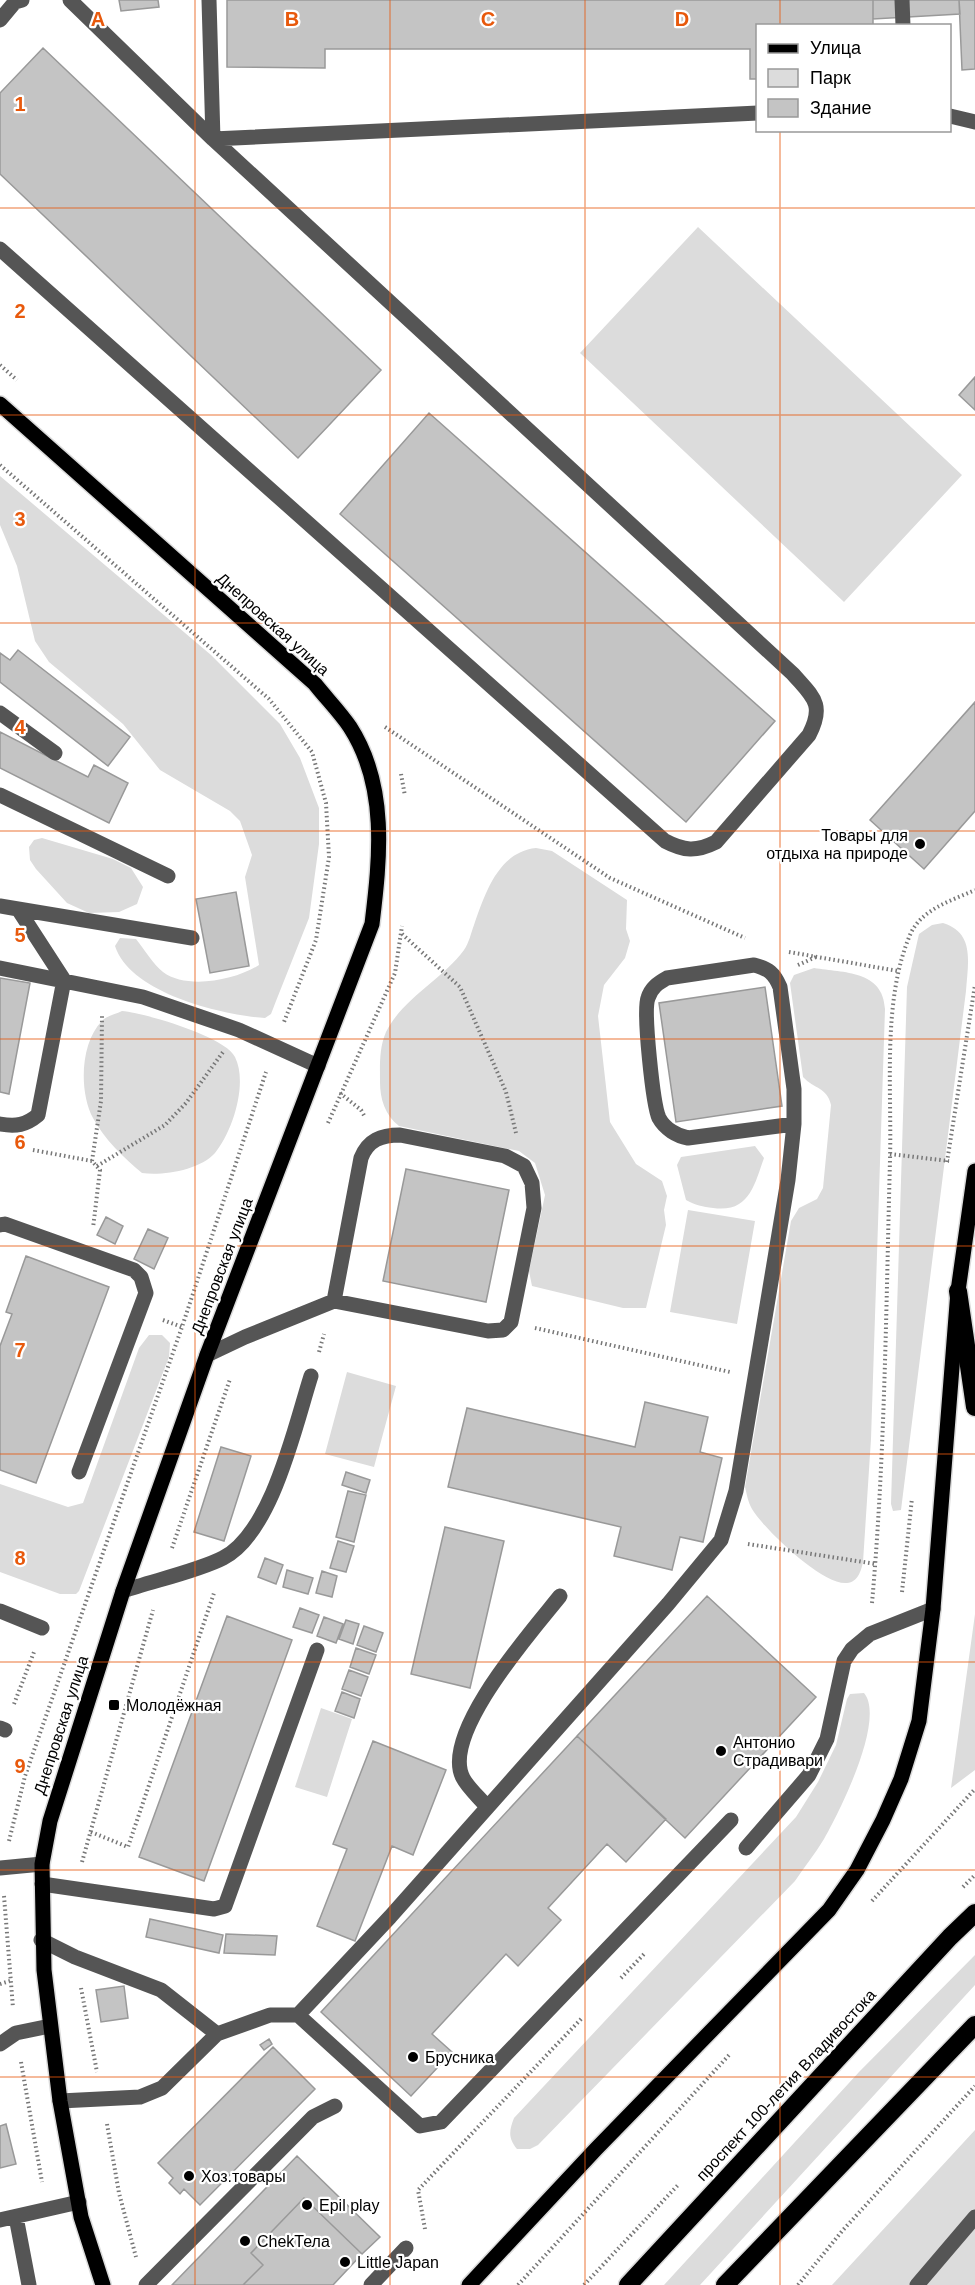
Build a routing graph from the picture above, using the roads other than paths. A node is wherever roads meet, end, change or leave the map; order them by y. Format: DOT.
graph roads {
  1 [pos="22,0"];
  2 [pos="70,0"];
  3 [pos="209,0"];
  4 [pos="902,0"];
  5 [pos="0,20"];
  6 [pos="903,24"];
  7 [pos="756,113"];
  8 [pos="951,116"];
  9 [pos="975,122"];
  10 [pos="213,139"];
  11 [pos="0,249"];
  12 [pos="0,404"];
  13 [pos="0,713"];
  14 [pos="55,753"];
  15 [pos="0,795"];
  16 [pos="168,876"];
  17 [pos="0,906"];
  18 [pos="18,909"];
  19 [pos="192,938"];
  20 [pos="0,968"];
  21 [pos="64,980"];
  22 [pos="318,1066"];
  23 [pos="0,1124"];
  24 [pos="794,1124"];
  25 [pos="975,1171"];
  26 [pos="0,1225"];
  27 [pos="958,1291"];
  28 [pos="334,1301"];
  29 [pos="207,1355"];
  30 [pos="311,1376"];
  31 [pos="975,1407"];
  32 [pos="79,1472"];
  33 [pos="123,1591"];
  34 [pos="560,1596"];
  35 [pos="933,1609"];
  36 [pos="0,1611"];
  37 [pos="42,1628"];
  38 [pos="317,1650"];
  39 [pos="487,1807"];
  40 [pos="731,1820"];
  41 [pos="746,1848"];
  42 [pos="42,1864"];
  43 [pos="1,1867"];
  44 [pos="42,1884"];
  45 [pos="975,1913"];
  46 [pos="41,1940"];
  47 [pos="298,2015"];
  48 [pos="975,2025"];
  49 [pos="50,2026"];
  50 [pos="217,2034"];
  51 [pos="0,2044"];
  52 [pos="60,2101"];
  53 [pos="335,2106"];
  54 [pos="79,2202"];
  55 [pos="16,2217"];
  56 [pos="975,2217"];
  57 [pos="0,2220"];
  58 [pos="406,2248"];
  59 [pos="29,2285"];
  60 [pos="103,2285"];
  61 [pos="146,2285"];
  62 [pos="371,2285"];
  63 [pos="469,2285"];
  64 [pos="628,2285"];
  65 [pos="725,2285"];
  66 [pos="916,2285"];
  1 -- 5 [label="lane"];
  2 -- 10 [label="lane"];
  3 -- 10 [label="lane"];
  4 -- 6 [label="lane"];
  7 -- 10 [label="lane"];
  8 -- 9 [label="lane"];
  10 -- 11 [label="lane"];
  12 -- 22 [label="main road, Днепровская улица"];
  13 -- 14 [label="lane"];
  15 -- 16 [label="lane"];
  17 -- 18 [label="lane"];
  18 -- 19 [label="lane"];
  18 -- 21 [label="lane"];
  20 -- 21 [label="lane"];
  21 -- 22 [label="lane"];
  21 -- 23 [label="lane"];
  22 -- 29 [label="main road, Днепровская улица"];
  24 -- 24 [label="lane"];
  24 -- 39 [label="lane"];
  25 -- 27 [label="main road"];
  26 -- 32 [label="lane"];
  27 -- 31 [label="highway"];
  27 -- 35 [label="main road"];
  28 -- 28 [label="lane"];
  28 -- 29 [label="lane"];
  29 -- 33 [label="main road, Днепровская улица"];
  30 -- 33 [label="lane"];
  33 -- 42 [label="main road, Днепровская улица"];
  34 -- 39 [label="lane"];
  35 -- 41 [label="lane"];
  35 -- 63 [label="main road"];
  36 -- 37 [label="lane"];
  38 -- 44 [label="lane"];
  39 -- 47 [label="lane"];
  40 -- 47 [label="lane"];
  42 -- 43 [label="lane"];
  42 -- 44 [label="main road, Днепровская улица"];
  44 -- 46 [label="main road, Днепровская улица"];
  45 -- 64 [label="highway, проспект 100-летия Владивостока"];
  46 -- 49 [label="main road, Днепровская улица"];
  46 -- 50 [label="lane"];
  47 -- 50 [label="lane"];
  48 -- 65 [label="highway"];
  49 -- 51 [label="lane"];
  49 -- 52 [label="main road, Днепровская улица"];
  50 -- 52 [label="lane"];
  52 -- 54 [label="main road, Днепровская улица"];
  53 -- 61 [label="lane"];
  54 -- 55 [label="lane"];
  54 -- 60 [label="main road, Днепровская улица"];
  55 -- 57 [label="lane"];
  55 -- 59 [label="lane"];
  56 -- 66 [label="lane"];
  58 -- 62 [label="lane"];
}
